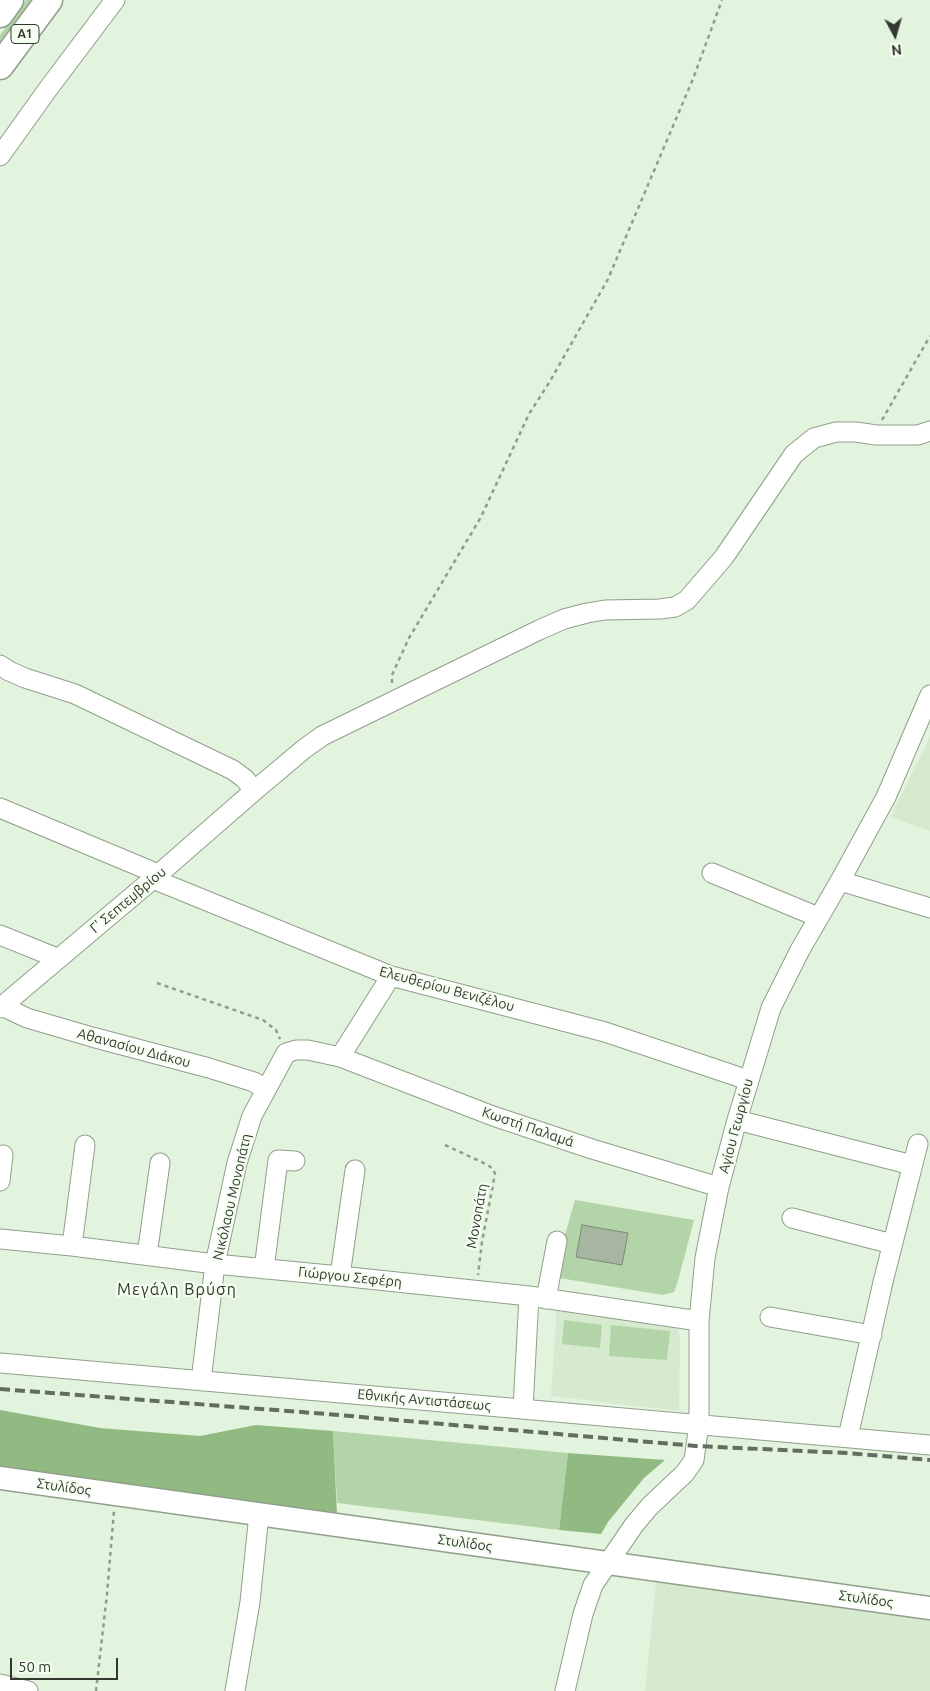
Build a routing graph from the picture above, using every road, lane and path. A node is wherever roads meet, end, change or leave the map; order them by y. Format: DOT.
graph roads {
  1 [pos="10,0"];
  2 [pos="50,0"];
  3 [pos="115,0"];
  4 [pos="722,0"];
  5 [pos="0,14"];
  6 [pos="0,66"];
  7 [pos="0,156"];
  8 [pos="930,336"];
  9 [pos="930,431"];
  10 [pos="876,435"];
  11 [pos="0,665"];
  12 [pos="391,702"];
  13 [pos="928,705"];
  14 [pos="254,791"];
  15 [pos="0,808"];
  16 [pos="712,873"];
  17 [pos="156,876"];
  18 [pos="840,881"];
  19 [pos="930,908"];
  20 [pos="818,917"];
  21 [pos="0,935"];
  22 [pos="57,958"];
  23 [pos="392,976"];
  24 [pos="157,983"];
  25 [pos="1,1007"];
  26 [pos="286,1053"];
  27 [pos="340,1057"];
  28 [pos="748,1080"];
  29 [pos="266,1090"];
  30 [pos="737,1120"];
  31 [pos="918,1144"];
  32 [pos="445,1145"];
  33 [pos="86,1146"];
  34 [pos="3,1155"];
  35 [pos="295,1162"];
  36 [pos="160,1163"];
  37 [pos="912,1166"];
  38 [pos="355,1170"];
  39 [pos="0,1181"];
  40 [pos="719,1187"];
  41 [pos="792,1218"];
  42 [pos="0,1238"];
  43 [pos="557,1240"];
  44 [pos="892,1244"];
  45 [pos="72,1246"];
  46 [pos="147,1255"];
  47 [pos="216,1264"];
  48 [pos="264,1269"];
  49 [pos="340,1276"];
  50 [pos="476,1290"];
  51 [pos="538,1297"];
  52 [pos="770,1317"];
  53 [pos="699,1321"];
  54 [pos="872,1335"];
  55 [pos="0,1363"];
  56 [pos="202,1381"];
  57 [pos="523,1409"];
  58 [pos="699,1424"];
  59 [pos="848,1437"];
  60 [pos="930,1445"];
  61 [pos="0,1478"];
  62 [pos="116,1494"];
  63 [pos="259,1514"];
  64 [pos="606,1563"];
  65 [pos="930,1608"];
  66 [pos="0,1684"];
  67 [pos="28,1691"];
  68 [pos="96,1691"];
  69 [pos="235,1691"];
  70 [pos="565,1691"];
  1 -- 5 [label="highway, Α1"];
  2 -- 6 [label="highway, Α1"];
  3 -- 7 [label="street"];
  4 -- 12 [label="path"];
  8 -- 10 [label="path"];
  9 -- 10 [label="street, Γ' Σεπτεμβρίου"];
  10 -- 12 [label="street, Γ' Σεπτεμβρίου"];
  11 -- 14 [label="street"];
  12 -- 14 [label="street, Γ' Σεπτεμβρίου"];
  13 -- 18 [label="street, Αγίου Γεωργίου"];
  14 -- 17 [label="street, Γ' Σεπτεμβρίου"];
  15 -- 17 [label="street, Ελευθερίου Βενιζέλου"];
  16 -- 20 [label="street"];
  17 -- 22 [label="street, Γ' Σεπτεμβρίου"];
  17 -- 23 [label="street, Ελευθερίου Βενιζέλου"];
  18 -- 19 [label="street"];
  18 -- 20 [label="street, Αγίου Γεωργίου"];
  20 -- 28 [label="street, Αγίου Γεωργίου"];
  21 -- 22 [label="street"];
  22 -- 25 [label="street, Γ' Σεπτεμβρίου"];
  23 -- 27 [label="street"];
  23 -- 28 [label="street, Ελευθερίου Βενιζέλου"];
  24 -- 26 [label="path"];
  25 -- 29 [label="street, Αθανασίου Διάκου"];
  26 -- 27 [label="street"];
  26 -- 29 [label="street, Νικόλαου Μονοπάτη"];
  27 -- 40 [label="street, Κωστή Παλαμά"];
  28 -- 30 [label="street, Αγίου Γεωργίου"];
  29 -- 47 [label="street, Νικόλαου Μονοπάτη"];
  30 -- 37 [label="street"];
  30 -- 40 [label="street, Αγίου Γεωργίου"];
  31 -- 37 [label="street"];
  32 -- 50 [label="path, Μονοπάτη"];
  33 -- 45 [label="street"];
  34 -- 39 [label="street"];
  35 -- 48 [label="street"];
  36 -- 46 [label="street"];
  37 -- 44 [label="street"];
  38 -- 49 [label="street"];
  40 -- 53 [label="street, Αγίου Γεωργίου"];
  41 -- 44 [label="street"];
  42 -- 45 [label="street, Γιώργου Σεφέρη"];
  43 -- 51 [label="street"];
  44 -- 54 [label="street"];
  45 -- 46 [label="street, Γιώργου Σεφέρη"];
  46 -- 47 [label="street, Γιώργου Σεφέρη"];
  47 -- 48 [label="street, Γιώργου Σεφέρη"];
  47 -- 56 [label="street, Νικόλαου Μονοπάτη"];
  48 -- 49 [label="street, Γιώργου Σεφέρη"];
  49 -- 50 [label="street, Γιώργου Σεφέρη"];
  50 -- 51 [label="street, Γιώργου Σεφέρη"];
  51 -- 53 [label="street, Γιώργου Σεφέρη"];
  51 -- 57 [label="street"];
  52 -- 54 [label="street"];
  53 -- 58 [label="street, Αγίου Γεωργίου"];
  54 -- 59 [label="street"];
  55 -- 56 [label="street, Εθνικής Αντιστάσεως"];
  56 -- 57 [label="street, Εθνικής Αντιστάσεως"];
  57 -- 58 [label="street, Εθνικής Αντιστάσεως"];
  58 -- 59 [label="street, Εθνικής Αντιστάσεως"];
  58 -- 64 [label="street, Αγίου Γεωργίου"];
  59 -- 60 [label="street, Εθνικής Αντιστάσεως"];
  61 -- 62 [label="main road, Στυλίδος"];
  62 -- 63 [label="main road, Στυλίδος"];
  62 -- 68 [label="path"];
  63 -- 64 [label="main road, Στυλίδος"];
  63 -- 69 [label="street"];
  64 -- 65 [label="main road, Στυλίδος"];
  64 -- 70 [label="street, Αγίου Γεωργίου"];
  66 -- 67 [label="street"];
}
